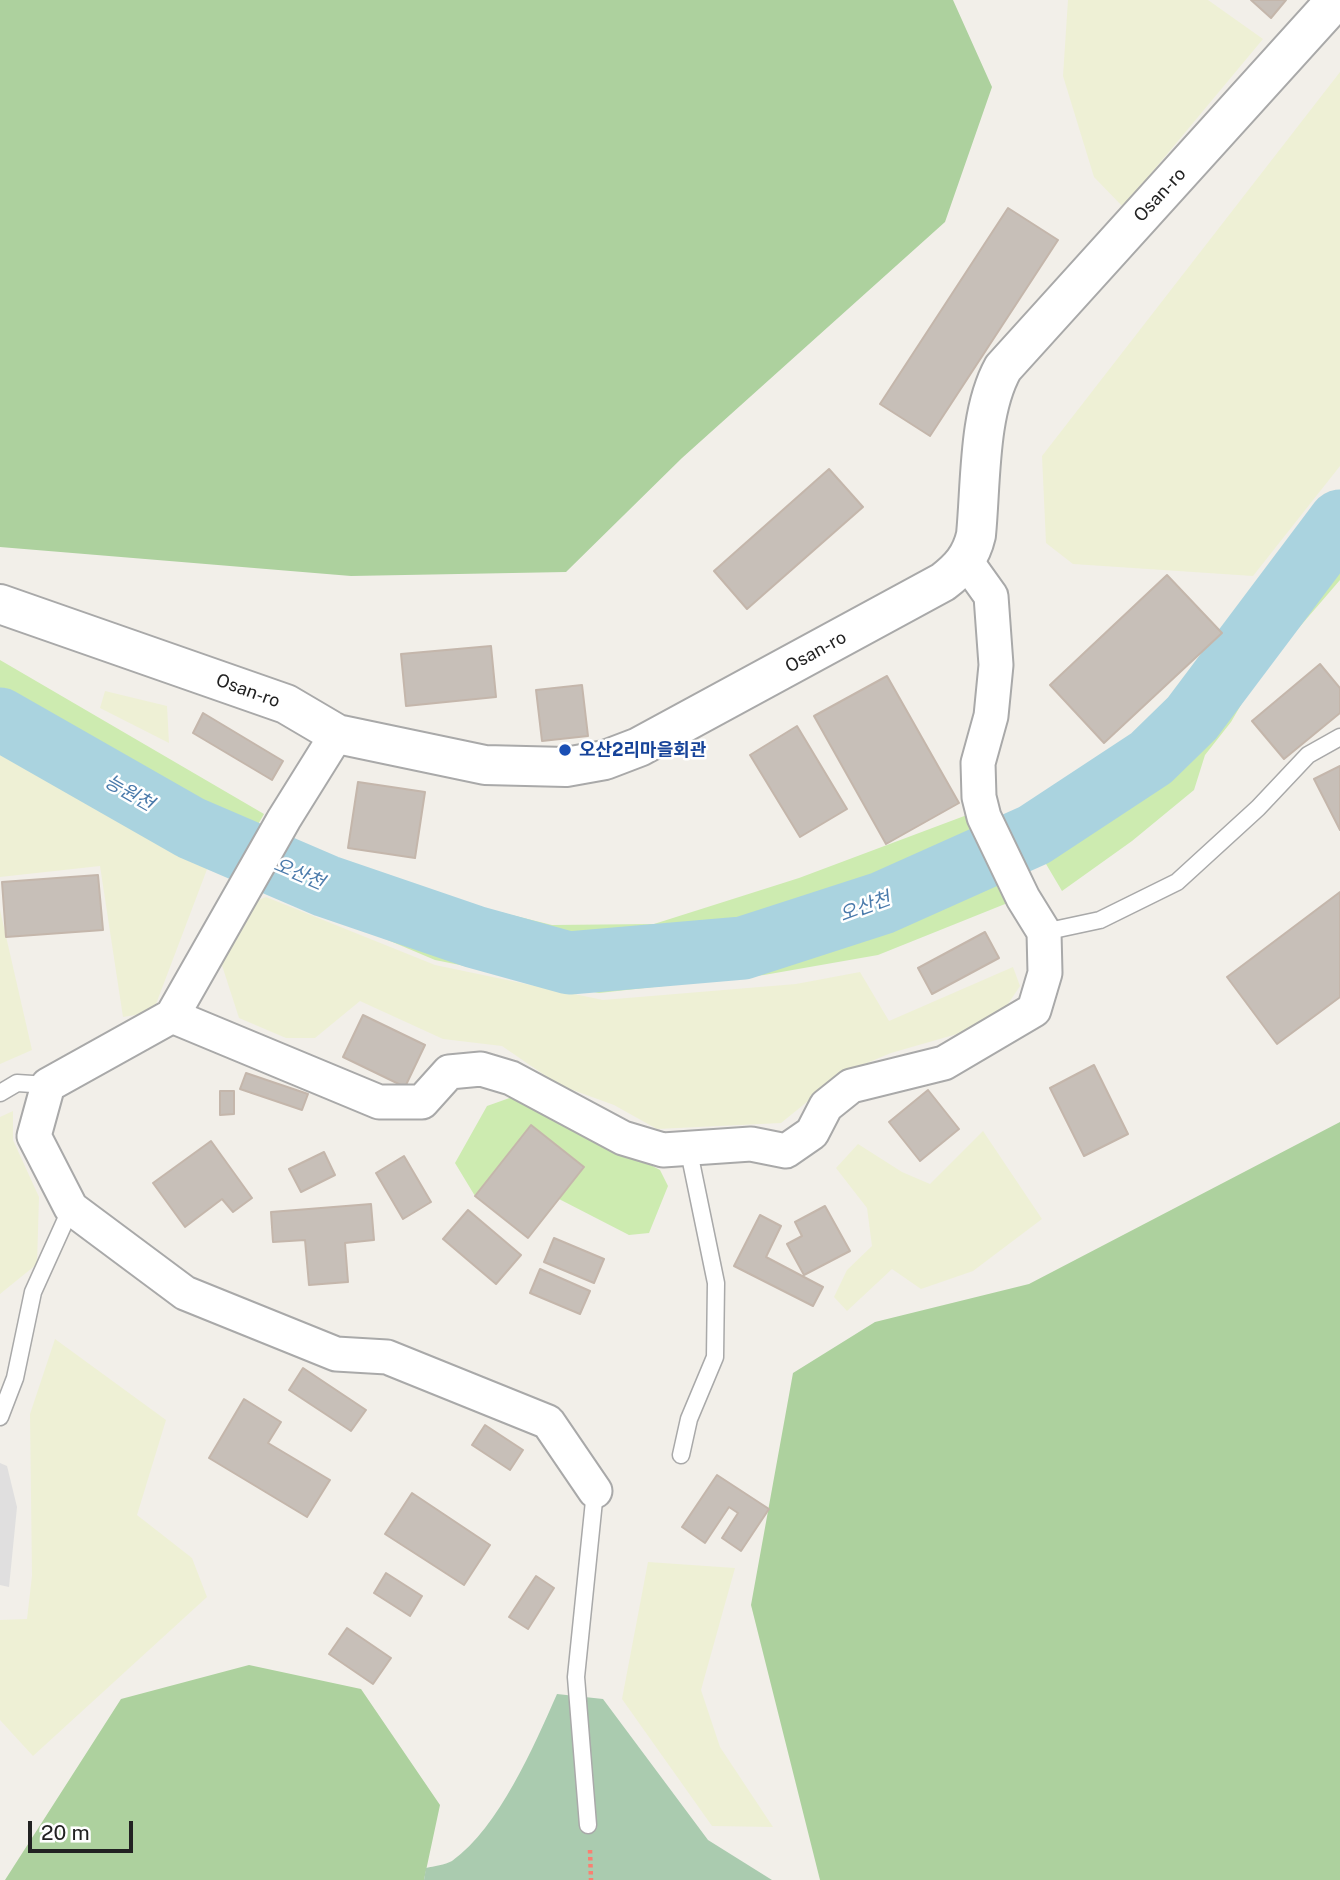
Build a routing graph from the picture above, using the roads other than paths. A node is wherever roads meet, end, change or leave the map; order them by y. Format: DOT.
graph roads {
  1 [pos="1336,0"];
  2 [pos="966,561"];
  3 [pos="0,604"];
  4 [pos="337,734"];
  5 [pos="1340,737"];
  6 [pos="1044,932"];
  7 [pos="172,1016"];
  8 [pos="48,1085"];
  9 [pos="0,1093"];
  10 [pos="688,1147"];
  11 [pos="71,1208"];
  12 [pos="0,1417"];
  13 [pos="681,1455"];
  14 [pos="595,1491"];
  15 [pos="588,1825"];
  1 -- 2 [label="street, Osan-ro"];
  2 -- 4 [label="street, Osan-ro"];
  2 -- 6 [label="street"];
  3 -- 4 [label="street, Osan-ro"];
  4 -- 7 [label="street"];
  5 -- 6 [label="lane"];
  6 -- 10 [label="street"];
  7 -- 8 [label="street"];
  7 -- 10 [label="street"];
  8 -- 9 [label="lane"];
  8 -- 11 [label="street"];
  10 -- 13 [label="lane"];
  11 -- 12 [label="lane"];
  11 -- 14 [label="street"];
  14 -- 15 [label="lane"];
}
